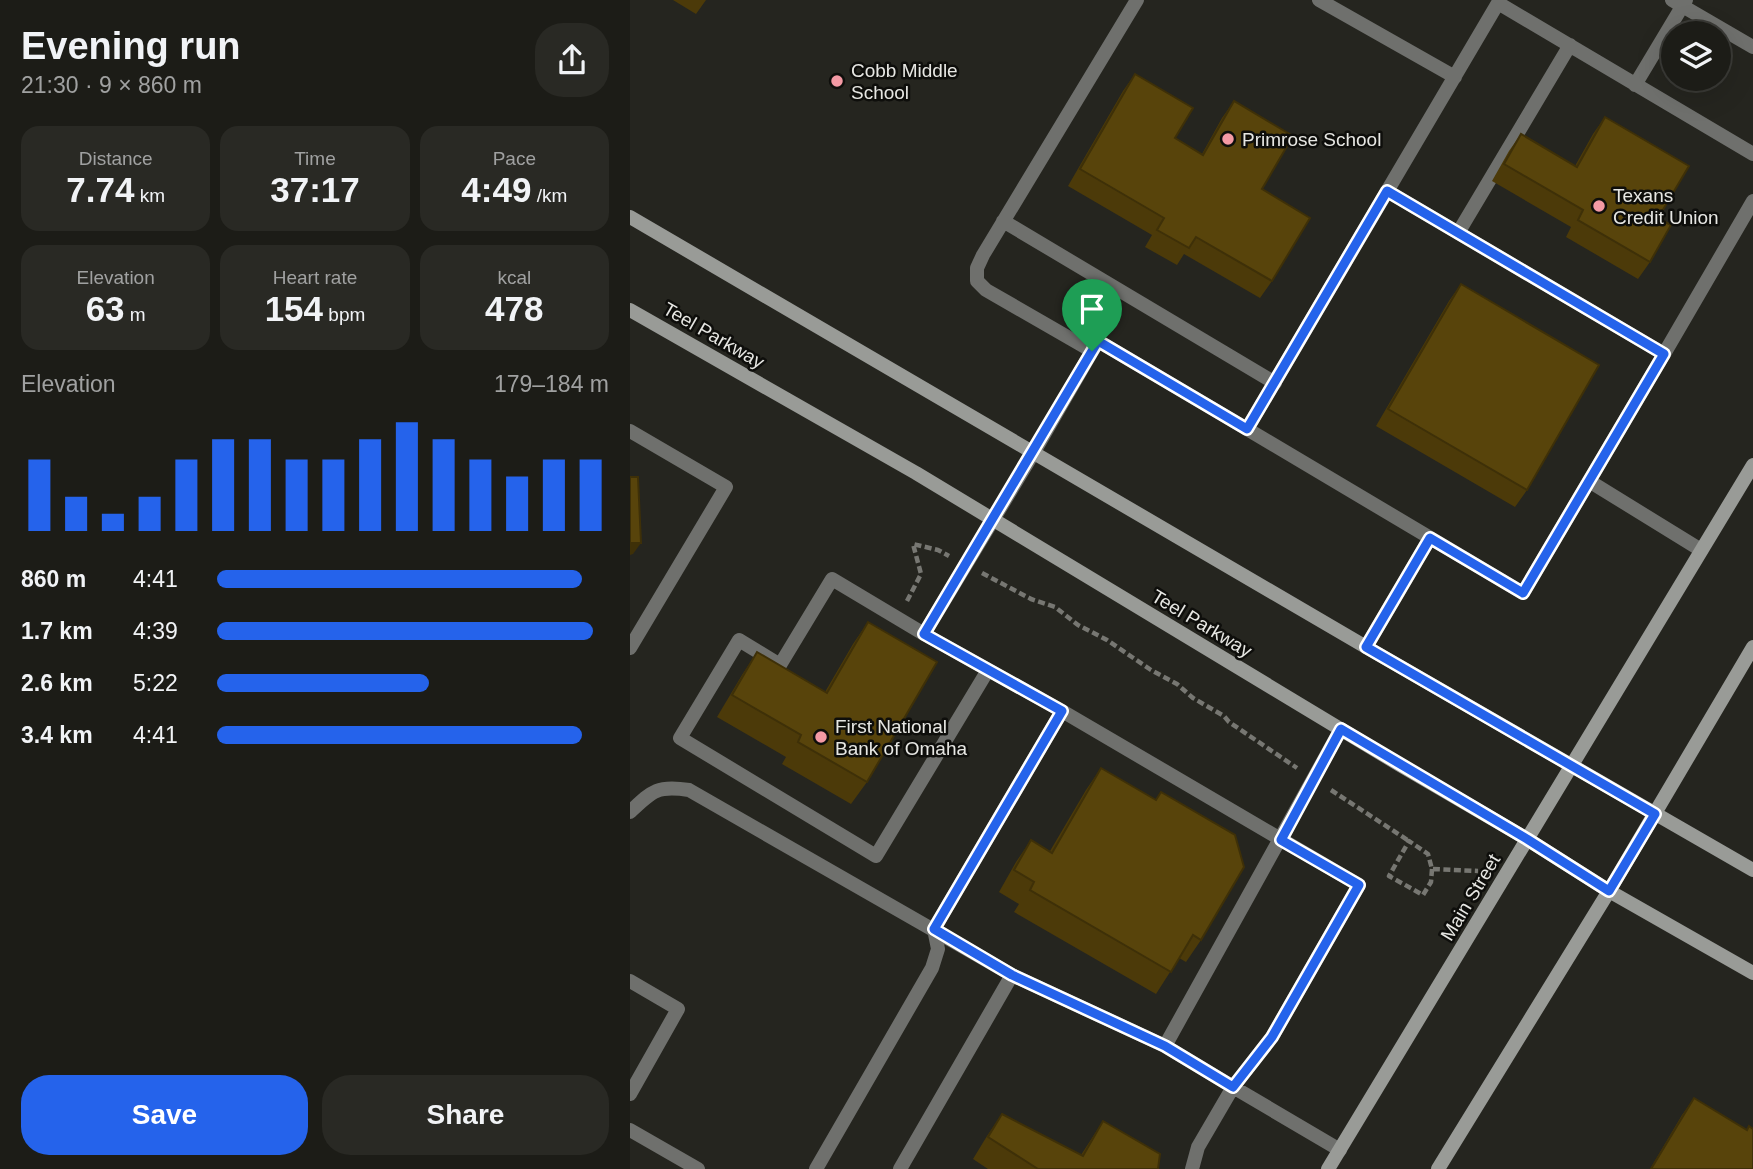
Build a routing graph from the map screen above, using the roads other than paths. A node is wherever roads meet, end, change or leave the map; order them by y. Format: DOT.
graph roads {
  1 [pos="1137,0"];
  2 [pos="1319,0"];
  3 [pos="1499,2"];
  4 [pos="1680,2"];
  5 [pos="1570,45"];
  6 [pos="1753,47"];
  7 [pos="1455,76"];
  8 [pos="1635,85"];
  9 [pos="1753,154"];
  10 [pos="1387,191"];
  11 [pos="1753,201"];
  12 [pos="630,217"];
  13 [pos="1003,221"];
  14 [pos="1458,233"];
  15 [pos="630,310"];
  16 [pos="1092,351"];
  17 [pos="1664,354"];
  18 [pos="1275,383"];
  19 [pos="1247,429"];
  20 [pos="630,431"];
  21 [pos="1034,452"];
  22 [pos="1753,465"];
  23 [pos="1590,481"];
  24 [pos="993,519"];
  25 [pos="1430,538"];
  26 [pos="1701,550"];
  27 [pos="924,634"];
  28 [pos="1366,647"];
  29 [pos="1753,647"];
  30 [pos="630,648"];
  31 [pos="988,670"];
  32 [pos="1062,711"];
  33 [pos="1341,729"];
  34 [pos="1572,765"];
  35 [pos="630,812"];
  36 [pos="1655,814"];
  37 [pos="1527,839"];
  38 [pos="1281,840"];
  39 [pos="1753,870"];
  40 [pos="1609,891"];
  41 [pos="934,929"];
  42 [pos="1753,974"];
  43 [pos="1012,975"];
  44 [pos="630,981"];
  45 [pos="1165,1046"];
  46 [pos="1233,1087"];
  47 [pos="630,1094"];
  48 [pos="630,1130"];
  49 [pos="1339,1150"];
  50 [pos="698,1169"];
  51 [pos="816,1169"];
  52 [pos="901,1169"];
  53 [pos="1192,1169"];
  54 [pos="1328,1169"];
  55 [pos="1438,1169"];
  1 -- 13 [label="lane"];
  2 -- 7 [label="lane"];
  3 -- 5 [label="lane"];
  3 -- 7 [label="lane"];
  4 -- 6 [label="lane"];
  4 -- 8 [label="lane"];
  5 -- 8 [label="lane"];
  5 -- 14 [label="lane"];
  7 -- 10 [label="lane"];
  8 -- 9 [label="lane"];
  10 -- 14 [label="lane"];
  10 -- 18 [label="lane"];
  11 -- 17 [label="lane"];
  12 -- 21 [label="main road"];
  13 -- 16 [label="lane"];
  13 -- 18 [label="lane"];
  14 -- 17 [label="lane"];
  15 -- 24 [label="main road, Teel Parkway"];
  16 -- 19 [label="lane"];
  16 -- 21 [label="lane"];
  17 -- 23 [label="lane"];
  18 -- 19 [label="lane"];
  19 -- 25 [label="lane"];
  20 -- 30 [label="lane"];
  21 -- 24 [label="lane"];
  21 -- 28 [label="main road"];
  22 -- 26 [label="main road, Main Street"];
  23 -- 25 [label="lane"];
  23 -- 26 [label="lane"];
  24 -- 27 [label="lane"];
  24 -- 33 [label="main road, Teel Parkway"];
  25 -- 28 [label="lane"];
  26 -- 34 [label="main road, Main Street"];
  27 -- 31 [label="lane"];
  27 -- 31 [label="lane"];
  28 -- 34 [label="main road"];
  29 -- 36 [label="main road"];
  31 -- 32 [label="lane"];
  32 -- 38 [label="lane"];
  32 -- 41 [label="lane"];
  33 -- 37 [label="main road, Teel Parkway"];
  33 -- 38 [label="lane"];
  34 -- 36 [label="main road"];
  34 -- 37 [label="main road, Main Street"];
  35 -- 41 [label="lane"];
  36 -- 39 [label="main road"];
  36 -- 40 [label="main road"];
  37 -- 40 [label="main road, Teel Parkway"];
  37 -- 49 [label="main road, Main Street"];
  38 -- 45 [label="lane"];
  38 -- 46 [label="lane"];
  40 -- 42 [label="main road, Teel Parkway"];
  40 -- 55 [label="main road"];
  41 -- 43 [label="lane"];
  41 -- 51 [label="lane"];
  43 -- 45 [label="lane"];
  43 -- 52 [label="lane"];
  44 -- 47 [label="lane"];
  45 -- 46 [label="lane"];
  46 -- 49 [label="lane"];
  46 -- 53 [label="lane"];
  48 -- 50 [label="lane"];
  49 -- 54 [label="main road, Main Street"];
}
